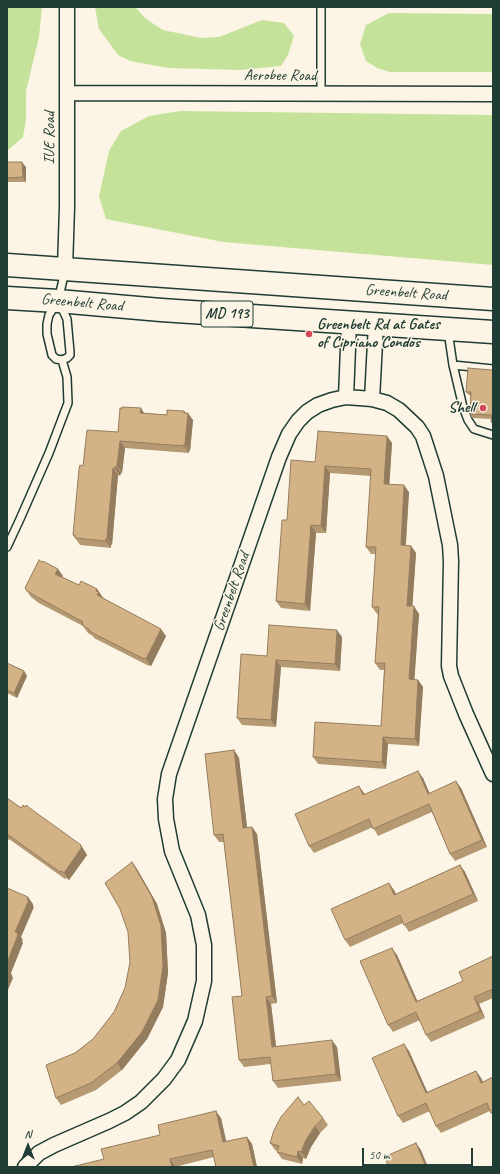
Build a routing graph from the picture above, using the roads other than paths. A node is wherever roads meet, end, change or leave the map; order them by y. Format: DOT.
graph roads {
  1 [pos="67,7"];
  2 [pos="320,7"];
  3 [pos="67,93"];
  4 [pos="320,93"];
  5 [pos="493,94"];
  6 [pos="7,265"];
  7 [pos="65,268"];
  8 [pos="7,298"];
  9 [pos="493,299"];
  10 [pos="58,301"];
  11 [pos="350,323"];
  12 [pos="376,324"];
  13 [pos="447,329"];
  14 [pos="493,332"];
  15 [pos="62,360"];
  16 [pos="453,366"];
  17 [pos="493,368"];
  18 [pos="346,397"];
  19 [pos="372,399"];
  20 [pos="493,435"];
  21 [pos="7,547"];
  22 [pos="493,774"];
  23 [pos="26,1167"];
  1 -- 3 [label="street, IUE Road"];
  2 -- 4 [label="lane"];
  3 -- 4 [label="street, Aerobee Road"];
  3 -- 7 [label="street, IUE Road"];
  4 -- 5 [label="street, Aerobee Road"];
  6 -- 7 [label="main road, Greenbelt Road / MD 193"];
  7 -- 9 [label="main road, Greenbelt Road / MD 193"];
  7 -- 10 [label="lane"];
  8 -- 10 [label="main road, Greenbelt Road / MD 193"];
  10 -- 11 [label="main road, Greenbelt Road / MD 193"];
  10 -- 15 [label="lane"];
  10 -- 15 [label="lane"];
  11 -- 12 [label="main road, Greenbelt Road / MD 193"];
  11 -- 18 [label="street"];
  12 -- 13 [label="main road, Greenbelt Road / MD 193"];
  12 -- 19 [label="street"];
  13 -- 14 [label="main road, Greenbelt Road / MD 193"];
  13 -- 16 [label="lane"];
  15 -- 21 [label="lane"];
  16 -- 17 [label="lane"];
  16 -- 20 [label="lane"];
  18 -- 19 [label="street, Greenbelt Road"];
  18 -- 23 [label="street, Greenbelt Road"];
  19 -- 22 [label="street, Greenbelt Road"];
}
